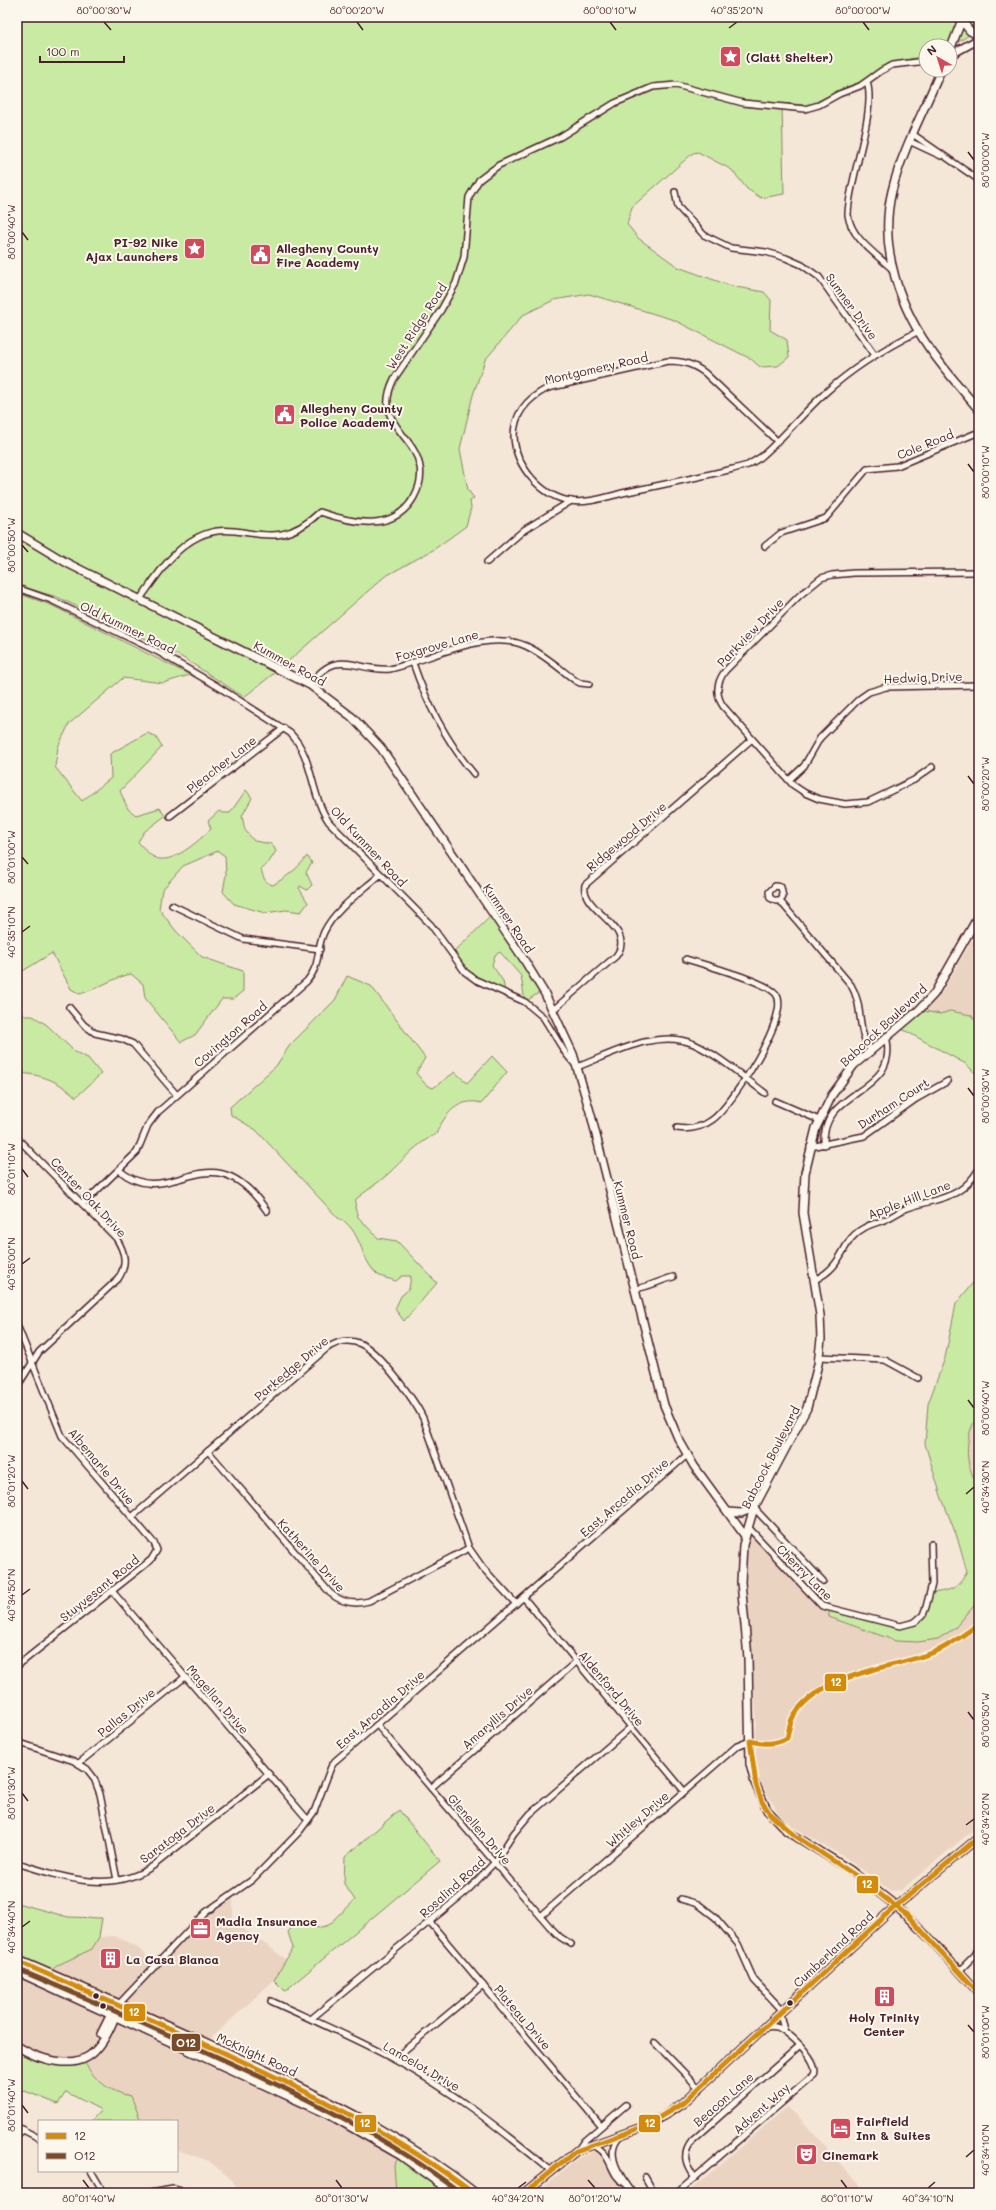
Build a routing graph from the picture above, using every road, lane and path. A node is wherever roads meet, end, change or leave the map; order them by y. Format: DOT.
graph roads {
  1 [pos="962,19"];
  2 [pos="979,36"];
  3 [pos="955,38"];
  4 [pos="979,39"];
  5 [pos="958,51"];
  6 [pos="918,62"];
  7 [pos="938,78"];
  8 [pos="868,82"];
  9 [pos="914,135"];
  10 [pos="911,142"];
  11 [pos="943,156"];
  12 [pos="979,180"];
  13 [pos="675,192"];
  14 [pos="892,269"];
  15 [pos="919,331"];
  16 [pos="875,355"];
  17 [pos="979,410"];
  18 [pos="979,432"];
  19 [pos="777,441"];
  20 [pos="571,501"];
  21 [pos="17,533"];
  22 [pos="765,546"];
  23 [pos="487,562"];
  24 [pos="979,572"];
  25 [pos="17,588"];
  26 [pos="140,599"];
  27 [pos="413,663"];
  28 [pos="589,684"];
  29 [pos="979,684"];
  30 [pos="310,685"];
  31 [pos="284,728"];
  32 [pos="752,739"];
  33 [pos="932,767"];
  34 [pos="474,774"];
  35 [pos="789,780"];
  36 [pos="170,816"];
  37 [pos="380,875"];
  38 [pos="780,901"];
  39 [pos="172,905"];
  40 [pos="979,915"];
  41 [pos="320,949"];
  42 [pos="686,959"];
  43 [pos="69,1007"];
  44 [pos="553,1010"];
  45 [pos="886,1036"];
  46 [pos="870,1050"];
  47 [pos="577,1067"];
  48 [pos="745,1079"];
  49 [pos="948,1081"];
  50 [pos="765,1093"];
  51 [pos="176,1094"];
  52 [pos="775,1100"];
  53 [pos="819,1120"];
  54 [pos="677,1128"];
  55 [pos="17,1138"];
  56 [pos="824,1145"];
  57 [pos="810,1147"];
  58 [pos="979,1169"];
  59 [pos="119,1170"];
  60 [pos="83,1204"];
  61 [pos="267,1211"];
  62 [pos="673,1277"];
  63 [pos="814,1280"];
  64 [pos="634,1289"];
  65 [pos="17,1325"];
  66 [pos="819,1357"];
  67 [pos="31,1362"];
  68 [pos="918,1378"];
  69 [pos="17,1387"];
  70 [pos="208,1451"];
  71 [pos="687,1455"];
  72 [pos="754,1508"];
  73 [pos="728,1512"];
  74 [pos="132,1516"];
  75 [pos="748,1527"];
  76 [pos="745,1536"];
  77 [pos="931,1544"];
  78 [pos="469,1548"];
  79 [pos="823,1581"];
  80 [pos="112,1591"];
  81 [pos="524,1598"];
  82 [pos="516,1604"];
  83 [pos="577,1661"];
  84 [pos="17,1666"];
  85 [pos="186,1677"];
  86 [pos="377,1725"];
  87 [pos="631,1727"];
  88 [pos="750,1741"];
  89 [pos="17,1742"];
  90 [pos="79,1763"];
  91 [pos="269,1774"];
  92 [pos="431,1788"];
  93 [pos="684,1791"];
  94 [pos="308,1820"];
  95 [pos="979,1837"];
  96 [pos="495,1862"];
  97 [pos="17,1863"];
  98 [pos="117,1880"];
  99 [pos="681,1898"];
  100 [pos="896,1906"];
  101 [pos="541,1916"];
  102 [pos="429,1922"];
  103 [pos="571,1944"];
  104 [pos="979,1947"];
  105 [pos="17,1961"];
  106 [pos="17,1970"];
  107 [pos="959,1971"];
  108 [pos="483,1985"];
  109 [pos="979,1993"];
  110 [pos="271,2001"];
  111 [pos="115,2011"];
  112 [pos="782,2012"];
  113 [pos="311,2019"];
  114 [pos="766,2027"];
  115 [pos="784,2030"];
  116 [pos="655,2043"];
  117 [pos="17,2046"];
  118 [pos="799,2046"];
  119 [pos="394,2059"];
  120 [pos="700,2089"];
  121 [pos="626,2105"];
  122 [pos="601,2126"];
  123 [pos="17,2127"];
  124 [pos="23,2130"];
  125 [pos="17,2135"];
  126 [pos="621,2135"];
  127 [pos="38,2138"];
  128 [pos="591,2144"];
  129 [pos="576,2151"];
  130 [pos="550,2170"];
  131 [pos="92,2172"];
  132 [pos="644,2177"];
  133 [pos="695,2178"];
  134 [pos="626,2184"];
  135 [pos="103,2193"];
  136 [pos="150,2193"];
  137 [pos="189,2193"];
  138 [pos="455,2193"];
  139 [pos="474,2193"];
  140 [pos="524,2193"];
  141 [pos="634,2193"];
  142 [pos="654,2193"];
  143 [pos="677,2193"];
  1 -- 2 [label="main road"];
  1 -- 3 [label="main road"];
  4 -- 5 [label="main road"];
  6 -- 8 [label="street, West Ridge Road"];
  7 -- 9 [label="main road"];
  8 -- 14 [label="street"];
  8 -- 26 [label="street, West Ridge Road"];
  9 -- 10 [label="main road"];
  9 -- 11 [label="street"];
  10 -- 11 [label="street"];
  10 -- 14 [label="main road"];
  11 -- 12 [label="street"];
  13 -- 16 [label="street, Sumner Drive"];
  14 -- 15 [label="main road"];
  15 -- 16 [label="street, Montgomery Road"];
  15 -- 17 [label="main road"];
  16 -- 19 [label="street, Montgomery Road"];
  18 -- 22 [label="street, Cole Road"];
  19 -- 20 [label="street, Montgomery Road"];
  19 -- 20 [label="street, Montgomery Road"];
  20 -- 23 [label="street"];
  21 -- 26 [label="main road, Kummer Road"];
  24 -- 32 [label="street, Parkview Drive"];
  25 -- 31 [label="street, Old Kummer Road"];
  26 -- 30 [label="main road, Kummer Road"];
  27 -- 28 [label="street, Foxgrove Lane"];
  27 -- 30 [label="street, Foxgrove Lane"];
  27 -- 34 [label="street"];
  29 -- 35 [label="street, Hedwig Drive"];
  30 -- 44 [label="main road, Kummer Road"];
  31 -- 36 [label="street, Pleacher Lane"];
  31 -- 37 [label="street, Old Kummer Road"];
  32 -- 35 [label="street, Parkview Drive"];
  32 -- 44 [label="street, Ridgewood Drive"];
  33 -- 35 [label="street, Parkview Drive"];
  37 -- 41 [label="street, Covington Road"];
  37 -- 47 [label="street, Old Kummer Road"];
  38 -- 46 [label="street"];
  39 -- 41 [label="street"];
  40 -- 45 [label="main road, Babcock Boulevard"];
  41 -- 51 [label="street, Covington Road"];
  42 -- 48 [label="street"];
  43 -- 51 [label="street"];
  44 -- 47 [label="main road, Kummer Road"];
  45 -- 46 [label="main road, Babcock Boulevard"];
  45 -- 56 [label="street"];
  46 -- 53 [label="main road, Babcock Boulevard"];
  47 -- 48 [label="street"];
  47 -- 64 [label="main road, Kummer Road"];
  48 -- 50 [label="street"];
  48 -- 54 [label="street"];
  49 -- 56 [label="street, Durham Court"];
  51 -- 59 [label="street, Covington Road"];
  52 -- 53 [label="street"];
  53 -- 57 [label="main road, Babcock Boulevard"];
  55 -- 60 [label="street, Center Oak Drive"];
  56 -- 57 [label="street, Durham Court"];
  57 -- 63 [label="main road, Babcock Boulevard"];
  58 -- 63 [label="street, Apple Hill Lane"];
  59 -- 60 [label="street, Covington Road"];
  59 -- 61 [label="street"];
  60 -- 67 [label="street, Center Oak Drive"];
  62 -- 64 [label="street"];
  63 -- 66 [label="main road, Babcock Boulevard"];
  64 -- 71 [label="main road, Kummer Road"];
  65 -- 67 [label="street"];
  66 -- 68 [label="street"];
  66 -- 72 [label="main road, Babcock Boulevard"];
  67 -- 69 [label="street, Center Oak Drive"];
  67 -- 74 [label="street, Albemarle Drive"];
  70 -- 74 [label="street, Parkedge Drive"];
  70 -- 78 [label="street, Katherine Drive"];
  70 -- 78 [label="street, Parkedge Drive"];
  71 -- 73 [label="main road, Kummer Road"];
  71 -- 81 [label="street, East Arcadia Drive"];
  72 -- 73 [label="main road"];
  72 -- 75 [label="main road, Babcock Boulevard"];
  72 -- 79 [label="street"];
  73 -- 76 [label="main road, Kummer Road"];
  74 -- 80 [label="street, Stuyvesant Road"];
  75 -- 76 [label="main road, Babcock Boulevard"];
  75 -- 77 [label="street, Cherry Lane"];
  76 -- 88 [label="main road, Babcock Boulevard"];
  78 -- 82 [label="street, Parkedge Drive"];
  80 -- 84 [label="street, Stuyvesant Road"];
  80 -- 85 [label="street, Magellan Drive"];
  81 -- 82 [label="street, East Arcadia Drive"];
  81 -- 83 [label="street, Aldenford Drive"];
  82 -- 86 [label="street, East Arcadia Drive"];
  83 -- 87 [label="street, Aldenford Drive"];
  83 -- 92 [label="street, Amaryllis Drive"];
  85 -- 90 [label="street, Pallas Drive"];
  85 -- 91 [label="street, Magellan Drive"];
  86 -- 92 [label="street, Glenellen Drive"];
  86 -- 94 [label="street, East Arcadia Drive"];
  87 -- 93 [label="street, Aldenford Drive"];
  87 -- 96 [label="street, Rosalind Road"];
  88 -- 93 [label="street, Whitley Drive"];
  88 -- 100 [label="main road, Babcock Boulevard"];
  89 -- 90 [label="street"];
  90 -- 98 [label="street"];
  91 -- 94 [label="street, Magellan Drive"];
  91 -- 98 [label="street, Saratoga Drive"];
  92 -- 96 [label="street, Glenellen Drive"];
  93 -- 101 [label="street, Whitley Drive"];
  94 -- 111 [label="street, East Arcadia Drive"];
  95 -- 100 [label="main road, Cumberland Road"];
  96 -- 101 [label="street, Glenellen Drive"];
  96 -- 102 [label="street, Rosalind Road"];
  97 -- 98 [label="street, Saratoga Drive"];
  99 -- 112 [label="street"];
  100 -- 107 [label="main road, Babcock Boulevard"];
  100 -- 112 [label="main road, Cumberland Road"];
  101 -- 103 [label="street, Glenellen Drive"];
  102 -- 108 [label="street, Plateau Drive"];
  102 -- 113 [label="street, Rosalind Road"];
  104 -- 107 [label="street"];
  105 -- 111 [label="highway, McKnight Road"];
  106 -- 111 [label="highway, McKnight Road"];
  107 -- 109 [label="main road, Babcock Boulevard"];
  108 -- 119 [label="street"];
  108 -- 122 [label="street, Plateau Drive"];
  110 -- 113 [label="street, Lancelot Drive"];
  111 -- 117 [label="main road"];
  111 -- 138 [label="highway, McKnight Road"];
  111 -- 139 [label="highway, McKnight Road"];
  112 -- 114 [label="main road, Cumberland Road"];
  112 -- 115 [label="street, Advent Way"];
  113 -- 119 [label="street, Lancelot Drive"];
  114 -- 115 [label="street"];
  114 -- 120 [label="main road, Cumberland Road"];
  115 -- 118 [label="street, Advent Way"];
  116 -- 120 [label="street"];
  118 -- 133 [label="street, Beacon Lane"];
  118 -- 133 [label="street, Advent Way"];
  119 -- 130 [label="street, Lancelot Drive"];
  120 -- 126 [label="main road, Cumberland Road"];
  121 -- 122 [label="street"];
  122 -- 129 [label="street"];
  123 -- 124 [label="street"];
  124 -- 125 [label="street"];
  124 -- 127 [label="street"];
  126 -- 128 [label="main road, Cumberland Road"];
  126 -- 134 [label="street"];
  128 -- 129 [label="main road, Cumberland Road"];
  128 -- 134 [label="street"];
  129 -- 130 [label="main road, Cumberland Road"];
  130 -- 140 [label="main road, Cumberland Road"];
  131 -- 135 [label="street"];
  132 -- 142 [label="street"];
  133 -- 143 [label="street, Advent Way"];
  134 -- 141 [label="street"];
  136 -- 137 [label="street"];
}
